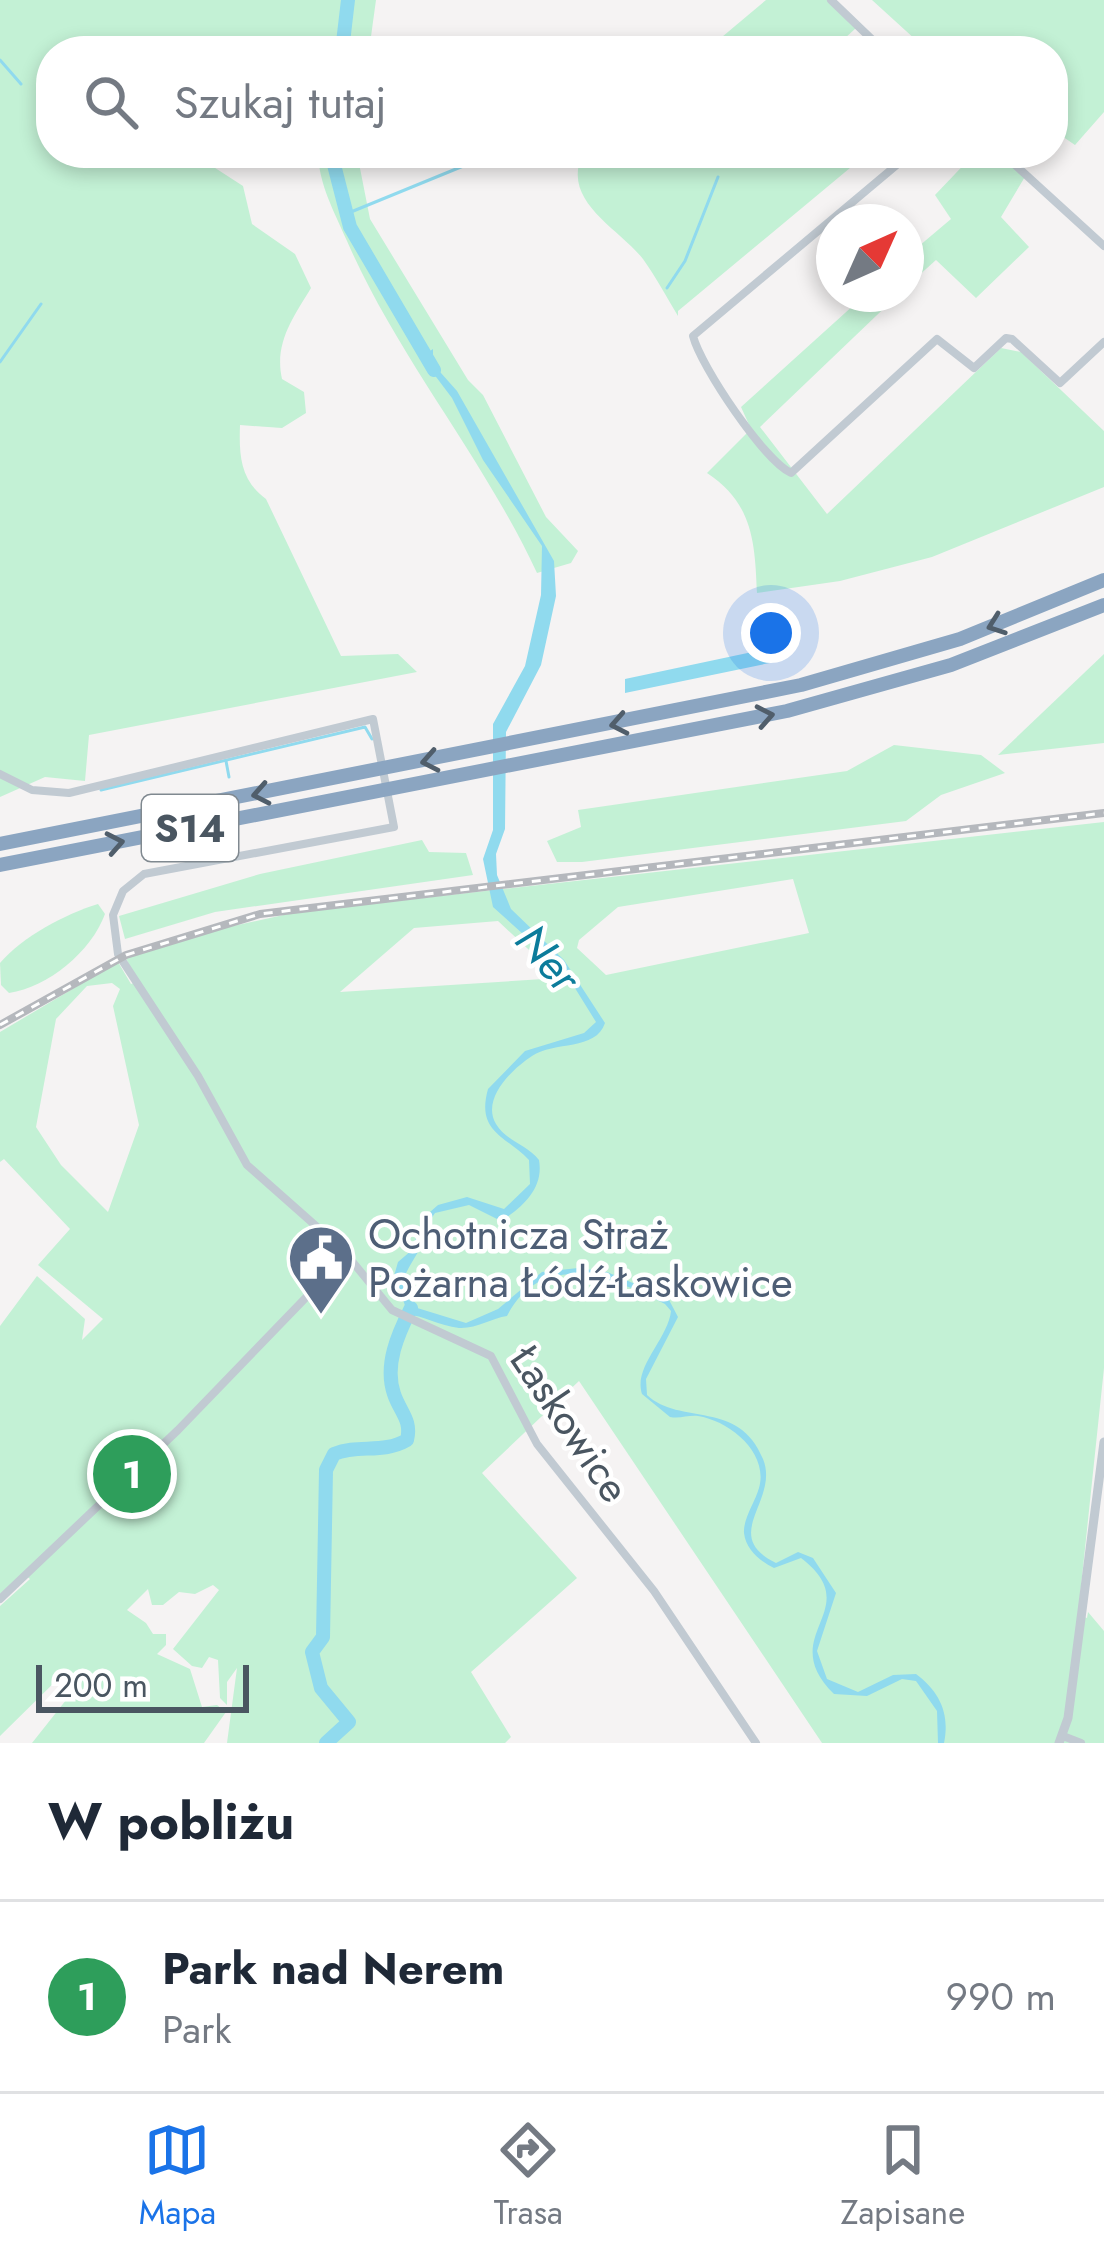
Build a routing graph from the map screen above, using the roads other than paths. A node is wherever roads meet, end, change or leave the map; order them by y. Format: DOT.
graph roads {
  1 [pos="831,0"];
  2 [pos="868,36"];
  3 [pos="894,168"];
  4 [pos="1018,168"];
  5 [pos="1104,246"];
  6 [pos="1104,341"];
  7 [pos="1104,580"];
  8 [pos="1104,605"];
  9 [pos="0,774"];
  10 [pos="0,844"];
  11 [pos="0,865"];
  12 [pos="346,1255"];
  13 [pos="1104,1442"];
  14 [pos="0,1599"];
  15 [pos="1061,1739"];
  16 [pos="756,1743"];
  17 [pos="1081,1743"];
  1 -- 2 [label="street"];
  3 -- 6 [label="street"];
  4 -- 5 [label="street"];
  7 -- 10 [label="highway, S14, one-way"];
  11 -- 8 [label="highway, S14, one-way"];
  9 -- 12 [label="street, Łaskowice"];
  12 -- 14 [label="street"];
  12 -- 16 [label="street, Łaskowice"];
  13 -- 15 [label="street"];
  15 -- 17 [label="street"];
}
